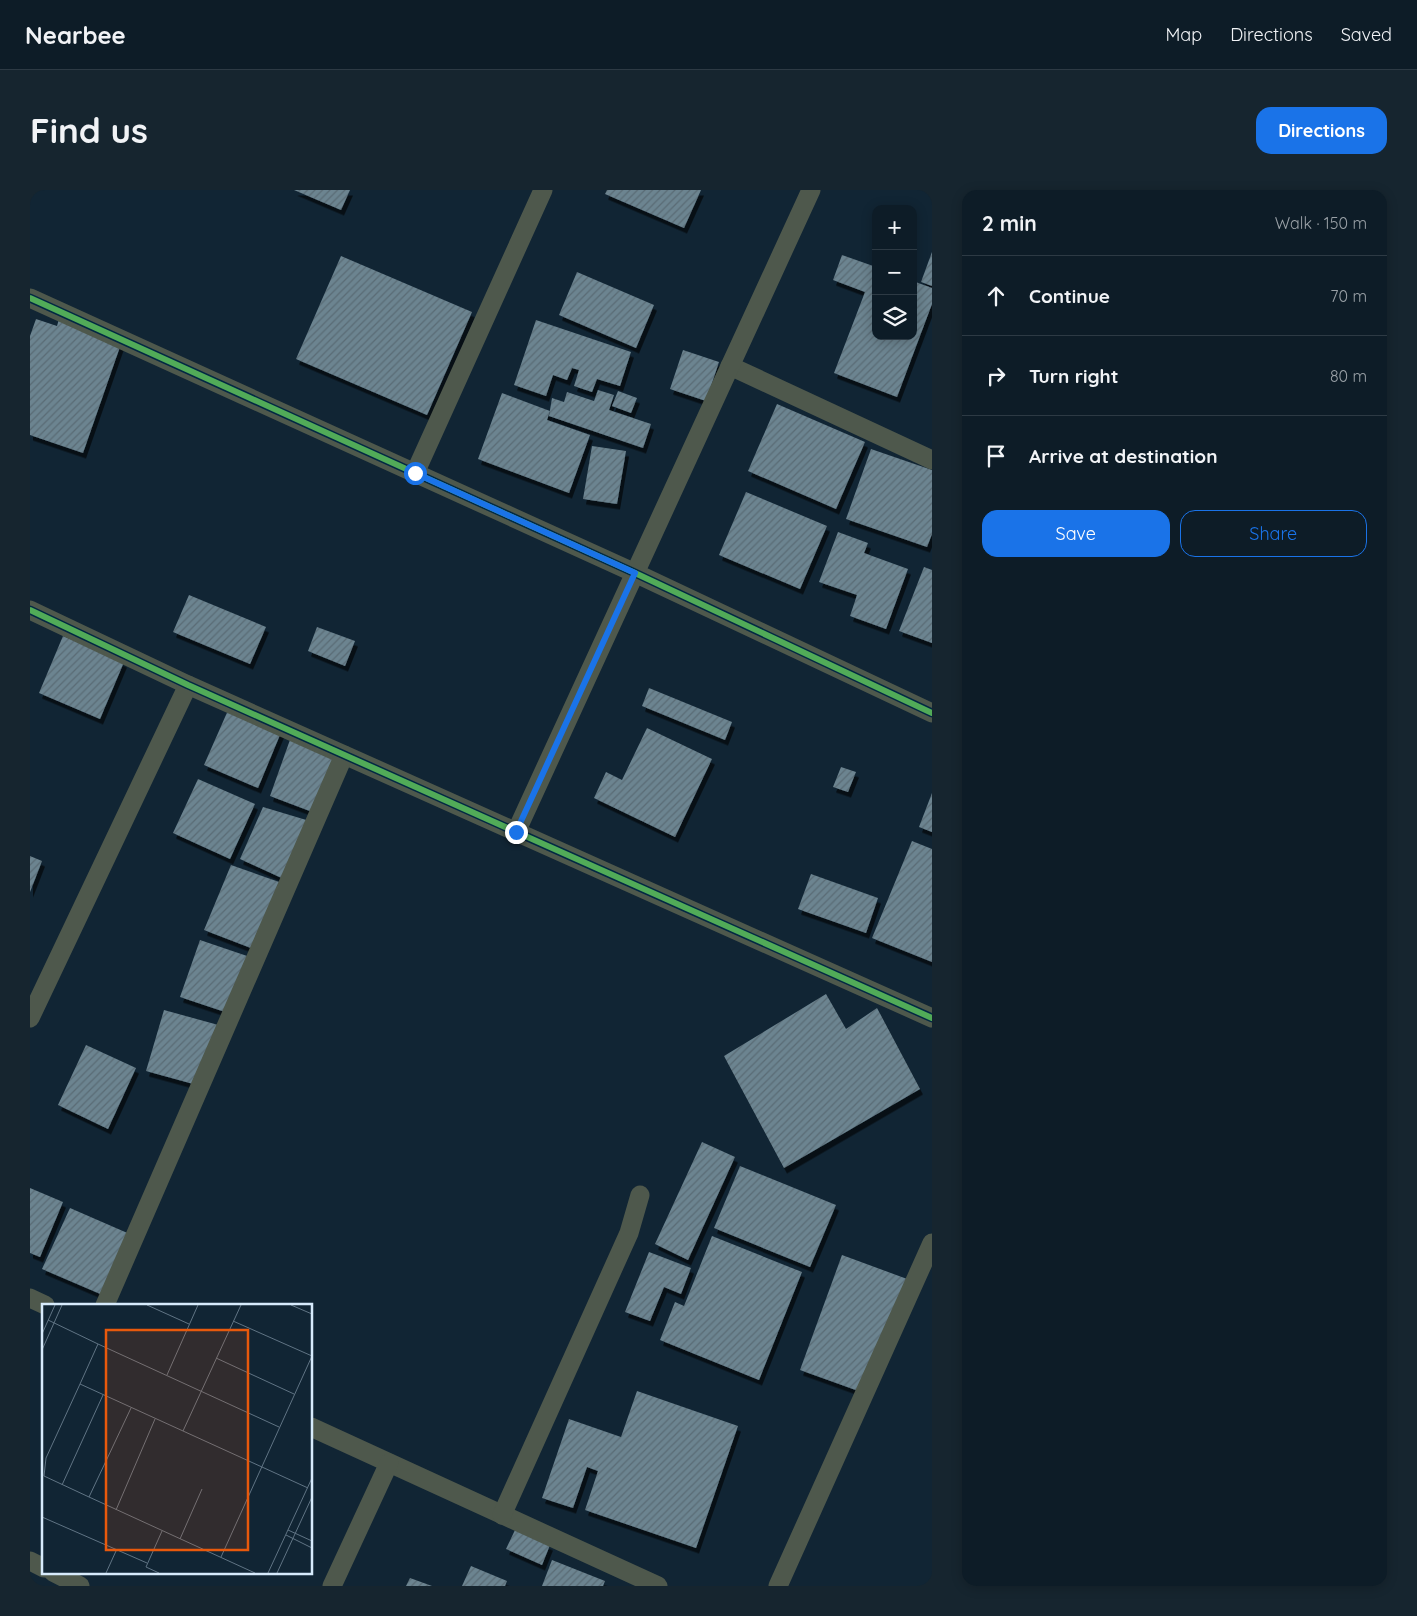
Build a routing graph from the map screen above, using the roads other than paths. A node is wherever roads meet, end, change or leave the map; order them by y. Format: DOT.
graph roads {
  1 [pos="543,190"];
  2 [pos="812,190"];
  3 [pos="30,298"];
  4 [pos="730,366"];
  5 [pos="932,460"];
  6 [pos="415,473"];
  7 [pos="635,573"];
  8 [pos="30,610"];
  9 [pos="188,685"];
  10 [pos="932,713"];
  11 [pos="344,755"];
  12 [pos="516,832"];
  13 [pos="30,1018"];
  14 [pos="932,1018"];
  15 [pos="640,1196"];
  16 [pos="932,1243"];
  17 [pos="30,1298"];
  18 [pos="43,1304"];
  19 [pos="105,1304"];
  20 [pos="312,1427"];
  21 [pos="389,1463"];
  22 [pos="502,1515"];
  23 [pos="30,1561"];
  24 [pos="42,1567"];
  25 [pos="57,1574"];
  26 [pos="80,1586"];
  27 [pos="332,1586"];
  28 [pos="658,1586"];
  29 [pos="778,1586"];
  1 -- 6 [label="street"];
  2 -- 4 [label="street"];
  3 -- 6 [label="street"];
  4 -- 5 [label="street"];
  4 -- 7 [label="street"];
  6 -- 7 [label="street"];
  7 -- 10 [label="street"];
  7 -- 12 [label="street"];
  8 -- 9 [label="street"];
  9 -- 11 [label="street"];
  9 -- 13 [label="street"];
  11 -- 12 [label="street"];
  11 -- 19 [label="street"];
  12 -- 14 [label="street"];
  15 -- 22 [label="street"];
  16 -- 29 [label="street"];
  17 -- 18 [label="street"];
  20 -- 21 [label="street"];
  21 -- 22 [label="street"];
  21 -- 27 [label="street"];
  22 -- 28 [label="street"];
  23 -- 24 [label="street"];
  25 -- 26 [label="street"];
}
